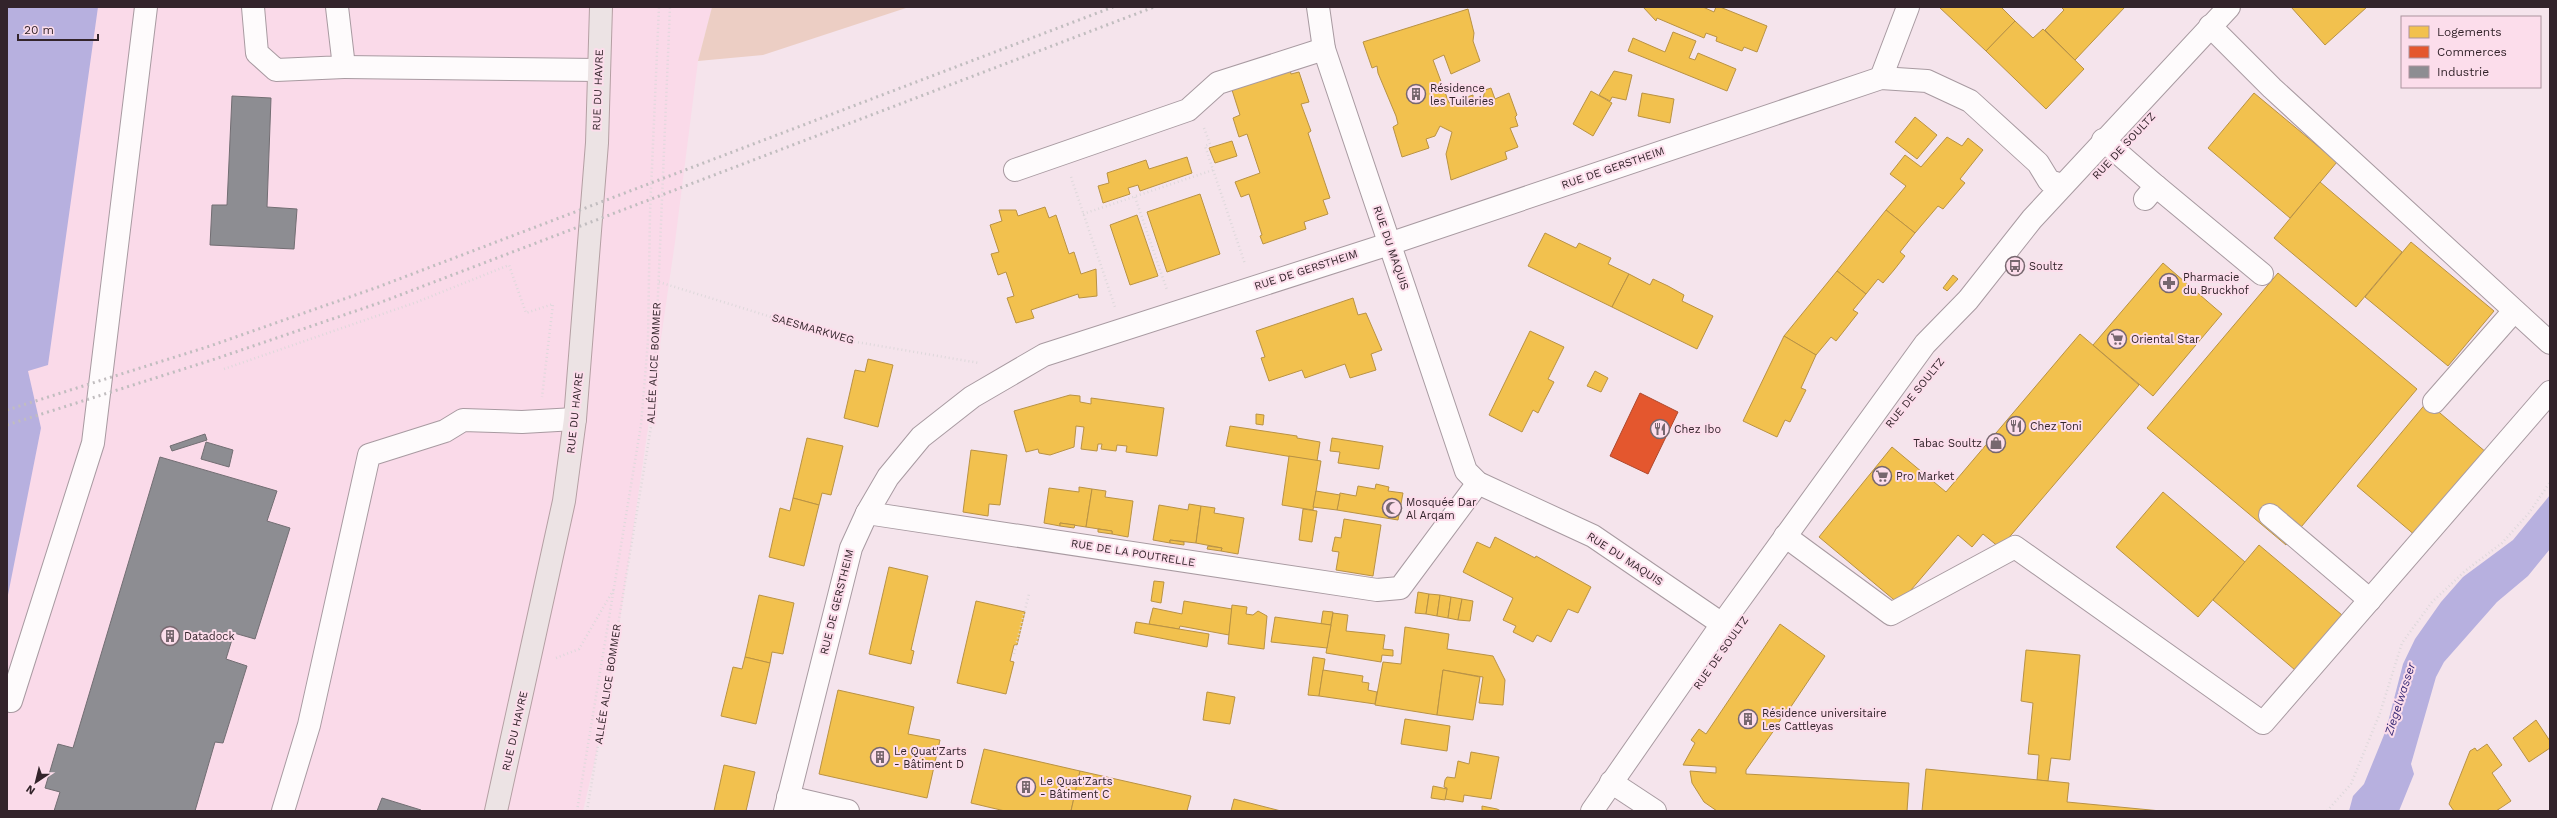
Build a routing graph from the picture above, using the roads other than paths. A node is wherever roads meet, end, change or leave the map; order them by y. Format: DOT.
graph roads {
  1 [pos="146,7"];
  2 [pos="253,7"];
  3 [pos="337,7"];
  4 [pos="601,7"];
  5 [pos="1318,7"];
  6 [pos="1908,7"];
  7 [pos="2229,7"];
  8 [pos="2210,26"];
  9 [pos="1324,49"];
  10 [pos="344,67"];
  11 [pos="599,70"];
  12 [pos="1881,78"];
  13 [pos="2103,140"];
  14 [pos="1015,170"];
  15 [pos="2062,185"];
  16 [pos="1389,244"];
  17 [pos="2262,274"];
  18 [pos="2514,311"];
  19 [pos="2550,343"];
  20 [pos="2550,392"];
  21 [pos="2434,402"];
  22 [pos="575,419"];
  23 [pos="1478,483"];
  24 [pos="867,513"];
  25 [pos="2270,515"];
  26 [pos="1785,536"];
  27 [pos="2370,600"];
  28 [pos="1722,624"];
  29 [pos="11,701"];
  30 [pos="1611,782"];
  31 [pos="786,804"];
  32 [pos="283,811"];
  33 [pos="496,811"];
  34 [pos="848,811"];
  35 [pos="1592,811"];
  36 [pos="1655,811"];
  1 -- 29 [label="street"];
  2 -- 10 [label="street"];
  3 -- 10 [label="street"];
  4 -- 11 [label="main road, RUE DU HAVRE"];
  5 -- 9 [label="street, RUE DU MAQUIS"];
  6 -- 12 [label="street"];
  7 -- 8 [label="street, RUE DE SOULTZ"];
  8 -- 13 [label="street, RUE DE SOULTZ"];
  8 -- 18 [label="street"];
  9 -- 14 [label="street"];
  9 -- 16 [label="street, RUE DU MAQUIS"];
  10 -- 11 [label="street"];
  11 -- 22 [label="main road, RUE DU HAVRE"];
  12 -- 15 [label="street, RUE DE GERSTHEIM"];
  12 -- 16 [label="street, RUE DE GERSTHEIM"];
  13 -- 15 [label="street, RUE DE SOULTZ"];
  13 -- 17 [label="street"];
  15 -- 26 [label="street, RUE DE SOULTZ"];
  16 -- 23 [label="street, RUE DU MAQUIS"];
  16 -- 24 [label="street, RUE DE GERSTHEIM"];
  18 -- 19 [label="street"];
  18 -- 21 [label="street"];
  20 -- 27 [label="street"];
  22 -- 32 [label="street"];
  22 -- 33 [label="main road, RUE DU HAVRE"];
  23 -- 24 [label="street, RUE DE LA POUTRELLE"];
  23 -- 28 [label="street, RUE DU MAQUIS"];
  24 -- 31 [label="street, RUE DE GERSTHEIM"];
  25 -- 27 [label="street"];
  26 -- 27 [label="street"];
  26 -- 28 [label="street, RUE DE SOULTZ"];
  28 -- 30 [label="street, RUE DE SOULTZ"];
  30 -- 35 [label="street, RUE DE SOULTZ"];
  30 -- 36 [label="street"];
  31 -- 34 [label="street"];
}
